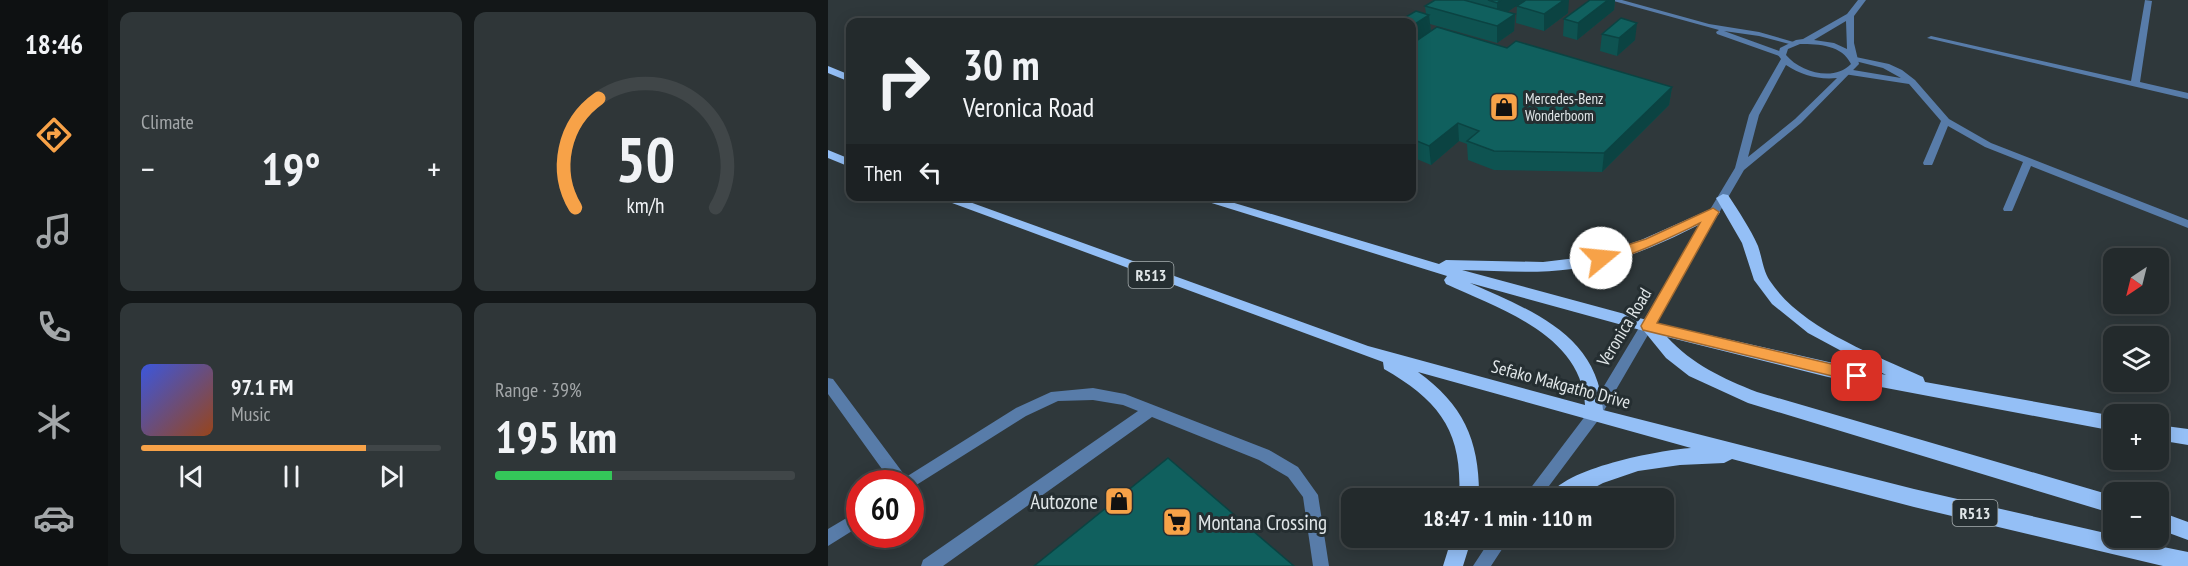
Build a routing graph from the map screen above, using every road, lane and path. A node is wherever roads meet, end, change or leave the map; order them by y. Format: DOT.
graph roads {
  1 [pos="1614,0"];
  2 [pos="1862,0"];
  3 [pos="2148,1"];
  4 [pos="1850,16"];
  5 [pos="1708,26"];
  6 [pos="1931,38"];
  7 [pos="1805,42"];
  8 [pos="1793,44"];
  9 [pos="1783,58"];
  10 [pos="1853,58"];
  11 [pos="828,69"];
  12 [pos="1847,72"];
  13 [pos="846,77"];
  14 [pos="1912,82"];
  15 [pos="2135,84"];
  16 [pos="2188,96"];
  17 [pos="1946,121"];
  18 [pos="828,153"];
  19 [pos="846,161"];
  20 [pos="2028,161"];
  21 [pos="1928,163"];
  22 [pos="1740,168"];
  23 [pos="1723,198"];
  24 [pos="953,201"];
  25 [pos="1212,201"];
  26 [pos="2008,209"];
  27 [pos="1713,212"];
  28 [pos="2188,224"];
  29 [pos="1422,264"];
  30 [pos="1648,326"];
  31 [pos="1365,351"];
  32 [pos="828,383"];
  33 [pos="1936,392"];
  34 [pos="1151,410"];
  35 [pos="1594,416"];
  36 [pos="2103,422"];
  37 [pos="2169,434"];
  38 [pos="2188,437"];
  39 [pos="1763,458"];
  40 [pos="892,470"];
  41 [pos="924,473"];
  42 [pos="1469,488"];
  43 [pos="1539,488"];
  44 [pos="1577,488"];
  45 [pos="2103,502"];
  46 [pos="2169,524"];
  47 [pos="846,526"];
  48 [pos="2188,531"];
  49 [pos="828,538"];
  50 [pos="1459,548"];
  51 [pos="1494,548"];
  52 [pos="2188,562"];
  53 [pos="929,566"];
  54 [pos="1321,566"];
  55 [pos="1453,566"];
  56 [pos="1481,566"];
  1 -- 5 [label="street"];
  2 -- 4 [label="street"];
  3 -- 15 [label="street"];
  4 -- 7 [label="street"];
  4 -- 10 [label="street"];
  5 -- 8 [label="street"];
  5 -- 9 [label="street"];
  6 -- 15 [label="street"];
  7 -- 8 [label="street"];
  7 -- 10 [label="street"];
  8 -- 9 [label="street, Veronica Road"];
  9 -- 12 [label="street"];
  9 -- 22 [label="street, Veronica Road"];
  10 -- 12 [label="street, Veronica Road"];
  10 -- 14 [label="street"];
  11 -- 13 [label="main road"];
  12 -- 14 [label="street"];
  12 -- 22 [label="street, Veronica Road"];
  14 -- 17 [label="street"];
  15 -- 16 [label="street"];
  17 -- 20 [label="street"];
  17 -- 21 [label="street"];
  18 -- 19 [label="main road"];
  20 -- 26 [label="street"];
  20 -- 28 [label="street"];
  22 -- 23 [label="street, Veronica Road"];
  23 -- 27 [label="street, Veronica Road"];
  23 -- 33 [label="main road"];
  24 -- 31 [label="main road, Sefako Makgatho Drive / R513"];
  25 -- 29 [label="main road"];
  27 -- 29 [label="main road"];
  27 -- 30 [label="street, Veronica Road"];
  29 -- 30 [label="main road"];
  29 -- 35 [label="main road"];
  30 -- 33 [label="main road"];
  30 -- 35 [label="street, Veronica Road"];
  30 -- 45 [label="main road"];
  31 -- 35 [label="main road, Sefako Makgatho Drive / R513"];
  31 -- 42 [label="main road"];
  32 -- 40 [label="street"];
  33 -- 36 [label="main road"];
  34 -- 41 [label="street"];
  34 -- 53 [label="street"];
  34 -- 54 [label="street"];
  35 -- 39 [label="main road, Sefako Makgatho Drive / R513"];
  35 -- 43 [label="street, Veronica Road"];
  37 -- 38 [label="main road"];
  39 -- 44 [label="main road"];
  39 -- 52 [label="main road, Sefako Makgatho Drive / R513"];
  46 -- 48 [label="main road"];
  47 -- 49 [label="street"];
  50 -- 55 [label="main road"];
  51 -- 56 [label="street"];
}
